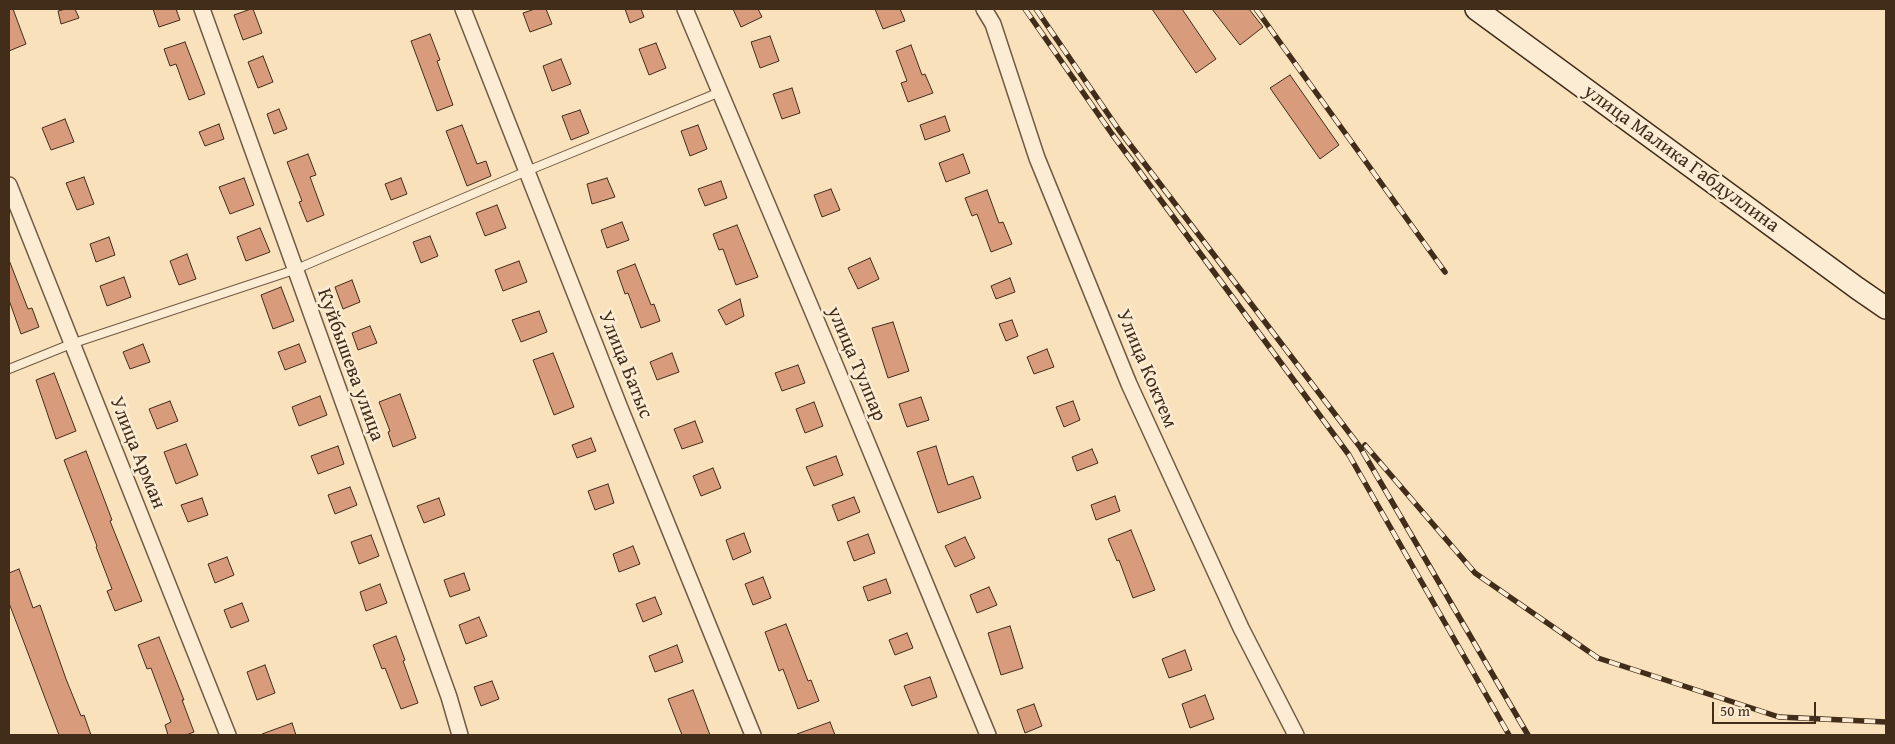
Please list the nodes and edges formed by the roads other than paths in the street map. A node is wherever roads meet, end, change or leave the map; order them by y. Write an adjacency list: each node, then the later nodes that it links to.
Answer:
1 (202, 9): 9 (street, Куйбышева улица)
2 (462, 9): 7 (street, Улица Батыс)
3 (684, 9): 6 (street, улица Тулпар)
4 (984, 9): 17 (street, Улица Коктем)
5 (1476, 9): 10 (main road, улица Малика Габдуллина)
6 (720, 92): 7 (lane); 16 (street, улица Тулпар)
7 (527, 171): 9 (lane); 15 (street, Улица Батыс)
8 (9, 185): 11 (street, Улица Арман)
9 (294, 270): 11 (lane); 14 (street, Куйбышева улица)
10 (1886, 308)
11 (71, 344): 12 (lane); 13 (street, Улица Арман)
12 (9, 369)
13 (228, 735)
14 (460, 735)
15 (753, 735)
16 (988, 735)
17 (1296, 735)

